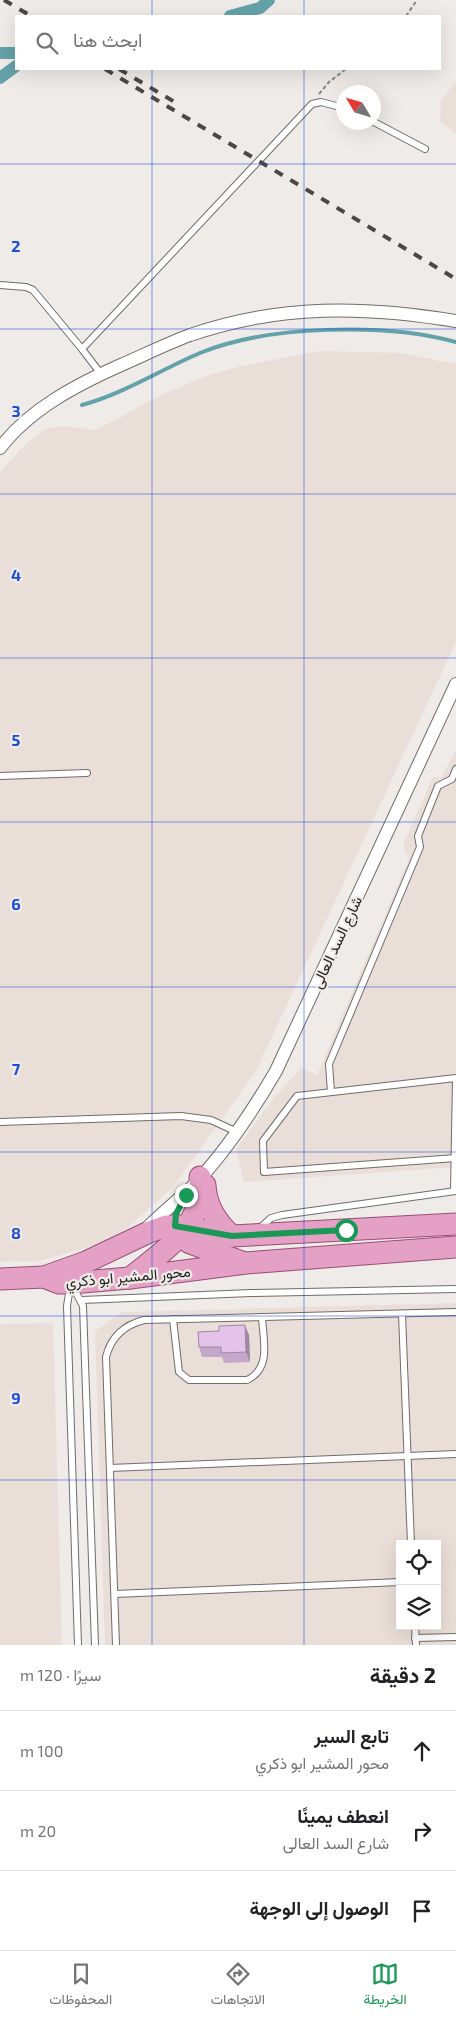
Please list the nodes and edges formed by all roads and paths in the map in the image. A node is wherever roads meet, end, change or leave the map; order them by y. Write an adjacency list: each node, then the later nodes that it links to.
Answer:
1 (418, 0): 2 (path)
2 (407, 15)
3 (345, 70): 4 (path)
4 (312, 104): 5 (lane); 10 (lane)
5 (336, 106)
6 (381, 126): 7 (lane)
7 (425, 149)
8 (0, 285): 10 (lane)
9 (456, 321): 11 (street)
10 (82, 349): 11 (lane)
11 (101, 374): 12 (street)
12 (0, 448)
13 (456, 684): 20 (street, شارع السد العالى)
14 (456, 769): 18 (lane)
15 (87, 774): 16 (lane)
16 (0, 776)
17 (456, 1078): 18 (lane); 21 (lane)
18 (331, 1092): 21 (lane)
19 (0, 1122): 20 (lane)
20 (238, 1132): 22 (street, شارع السد العالى)
21 (455, 1158): 23 (lane)
22 (199, 1178): 25 (main road); 27 (main road); 28 (street, شارع السد العالى)
23 (455, 1191): 26 (lane)
24 (456, 1224): 26 (main road, محور المشير ابو ذكري)
25 (181, 1230): 27 (main road, محور المشير ابو ذكري); 28 (main road, محور المشير ابو ذكري); 30 (main road); 32 (main road)
26 (254, 1235): 27 (main road, محور المشير ابو ذكري)
27 (232, 1236)
28 (138, 1238): 31 (main road, محور المشير ابو ذكري)
29 (456, 1247): 30 (main road, محور المشير ابو ذكري)
30 (246, 1263): 32 (main road, محور المشير ابو ذكري)
31 (44, 1277): 33 (main road); 35 (main road, محور المشير ابو ذكري)
32 (130, 1278): 35 (main road, محور المشير ابو ذكري)
33 (0, 1279)
34 (456, 1288): 35 (lane)
35 (76, 1292): 48 (lane); 49 (lane)
36 (456, 1312): 37 (lane)
37 (402, 1314): 38 (lane); 41 (lane)
38 (262, 1317): 39 (lane); 39 (lane)
39 (173, 1319): 42 (lane)
40 (456, 1454): 41 (lane)
41 (407, 1456): 42 (lane); 43 (lane)
42 (110, 1468): 45 (lane)
43 (410, 1540)
44 (396, 1582): 45 (lane)
45 (114, 1594): 50 (lane)
46 (456, 1637): 47 (lane)
47 (415, 1641)
48 (78, 1645)
49 (95, 1645)
50 (116, 1645)

